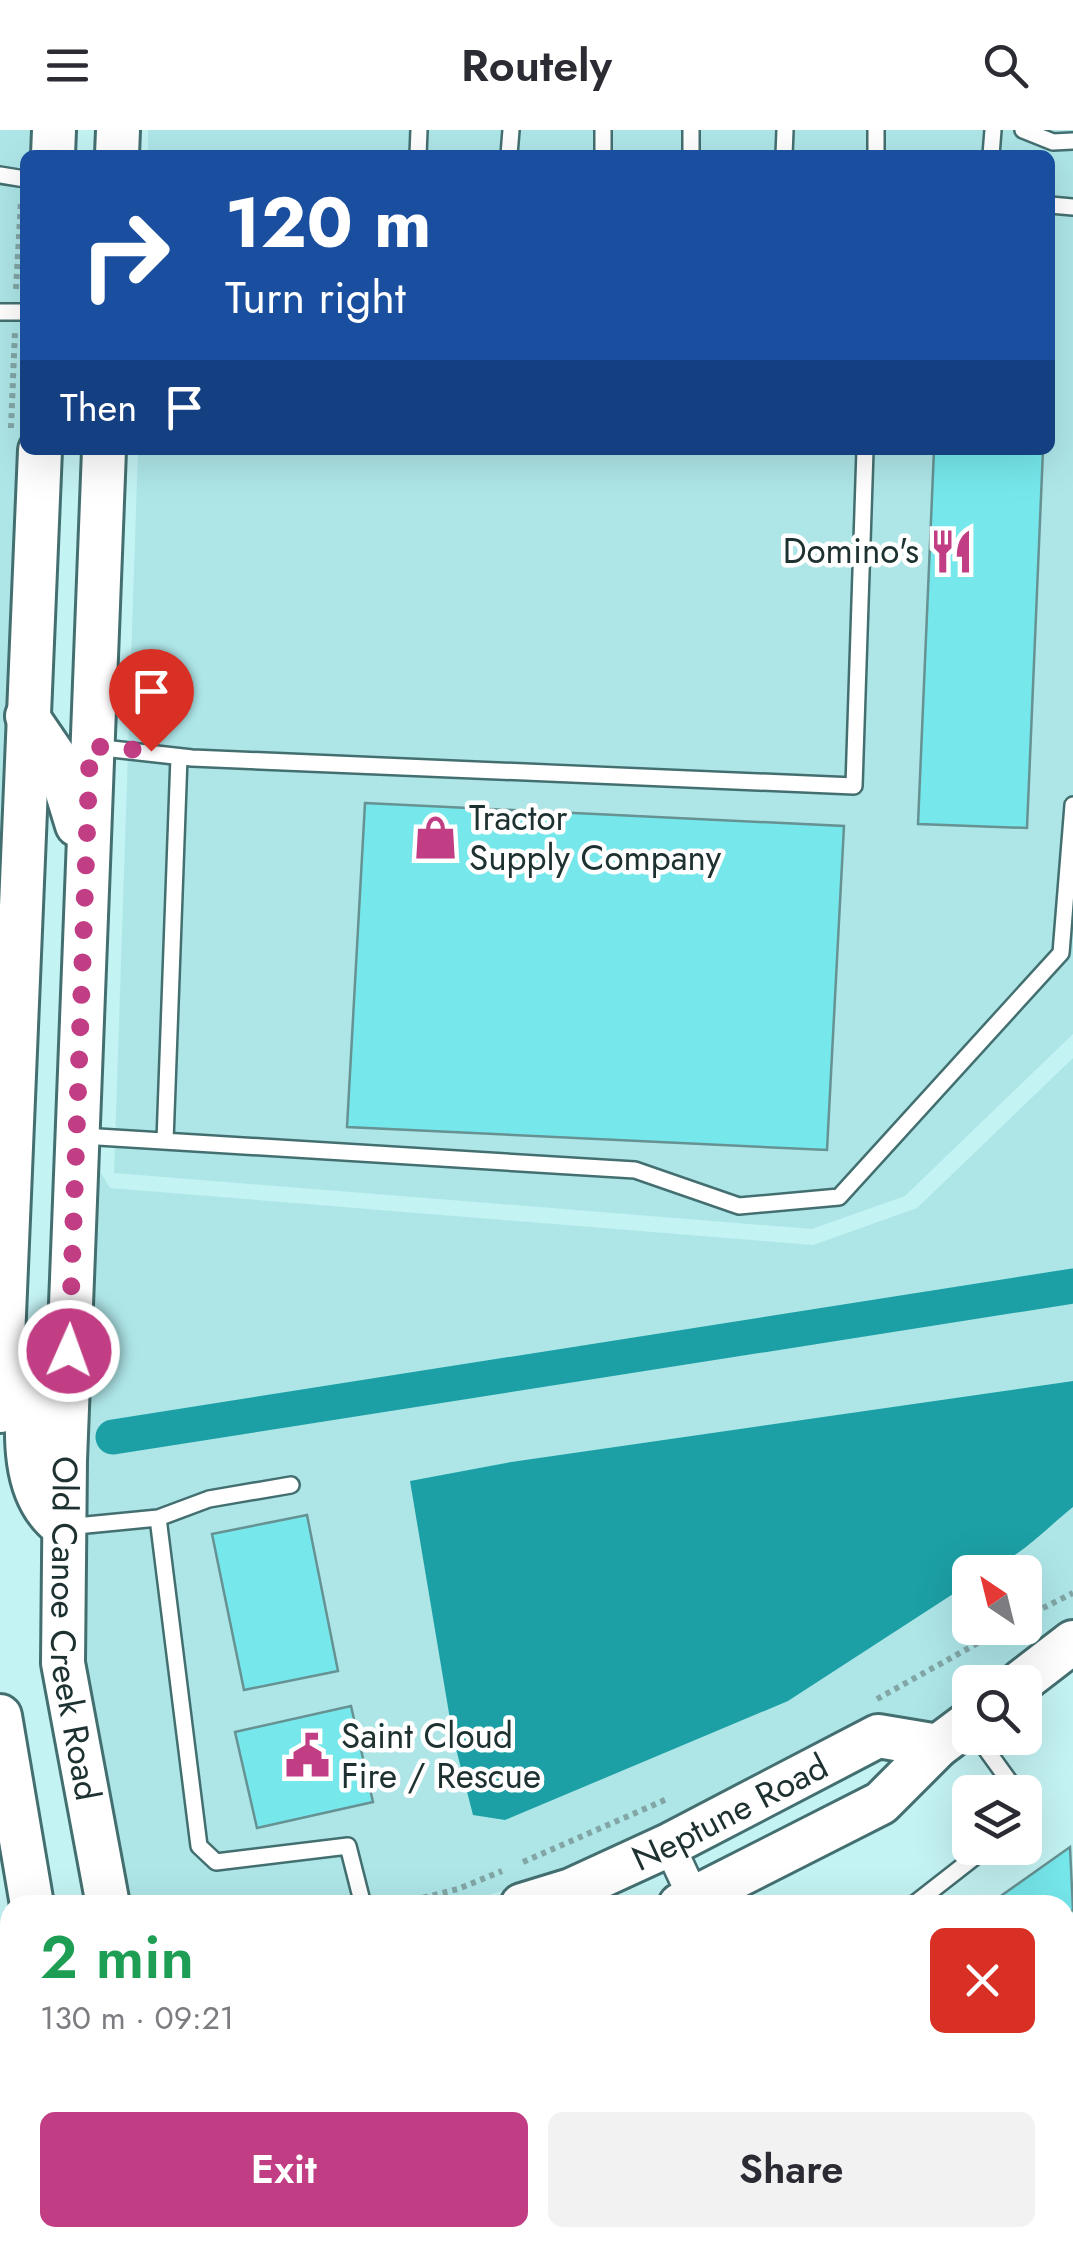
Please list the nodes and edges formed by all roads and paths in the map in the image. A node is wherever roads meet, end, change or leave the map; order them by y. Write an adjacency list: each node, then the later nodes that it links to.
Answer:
1 (1023, 130): 2 (lane)
2 (1073, 141)
3 (40, 455): 6 (main road)
4 (104, 455): 8 (main road, Old Canoe Creek Road)
5 (865, 455): 9 (lane)
6 (32, 642): 7 (main road); 8 (main road)
7 (20, 716): 11 (main road); 14 (main road)
8 (90, 746): 9 (lane); 11 (main road, Old Canoe Creek Road)
9 (179, 757): 13 (lane)
10 (1073, 805): 13 (lane)
11 (86, 854): 12 (main road, Old Canoe Creek Road)
12 (78, 1136): 13 (lane); 18 (main road, Old Canoe Creek Road)
13 (165, 1141)
14 (4, 1196): 15 (main road)
15 (5, 1276): 16 (main road); 18 (main road)
16 (0, 1411)
17 (292, 1485): 19 (lane)
18 (64, 1514): 19 (lane); 35 (main road, Old Canoe Creek Road)
19 (158, 1518): 36 (lane)
20 (1073, 1593): 21 (path)
21 (1042, 1609)
22 (1073, 1642): 24 (main road)
23 (975, 1645): 25 (path)
24 (1042, 1666)
25 (871, 1702)
26 (0, 1716): 34 (main road)
27 (952, 1732): 32 (main road, Neptune Road)
28 (952, 1742): 40 (main road, Neptune Road)
29 (985, 1755): 30 (lane)
30 (1003, 1775)
31 (685, 1791): 37 (path)
32 (668, 1844): 38 (main road, Neptune Road); 39 (street)
33 (964, 1865): 41 (lane)
34 (30, 1895)
35 (106, 1895)
36 (360, 1895)
37 (434, 1895)
38 (555, 1895)
39 (691, 1895)
40 (710, 1895)
41 (925, 1895)

